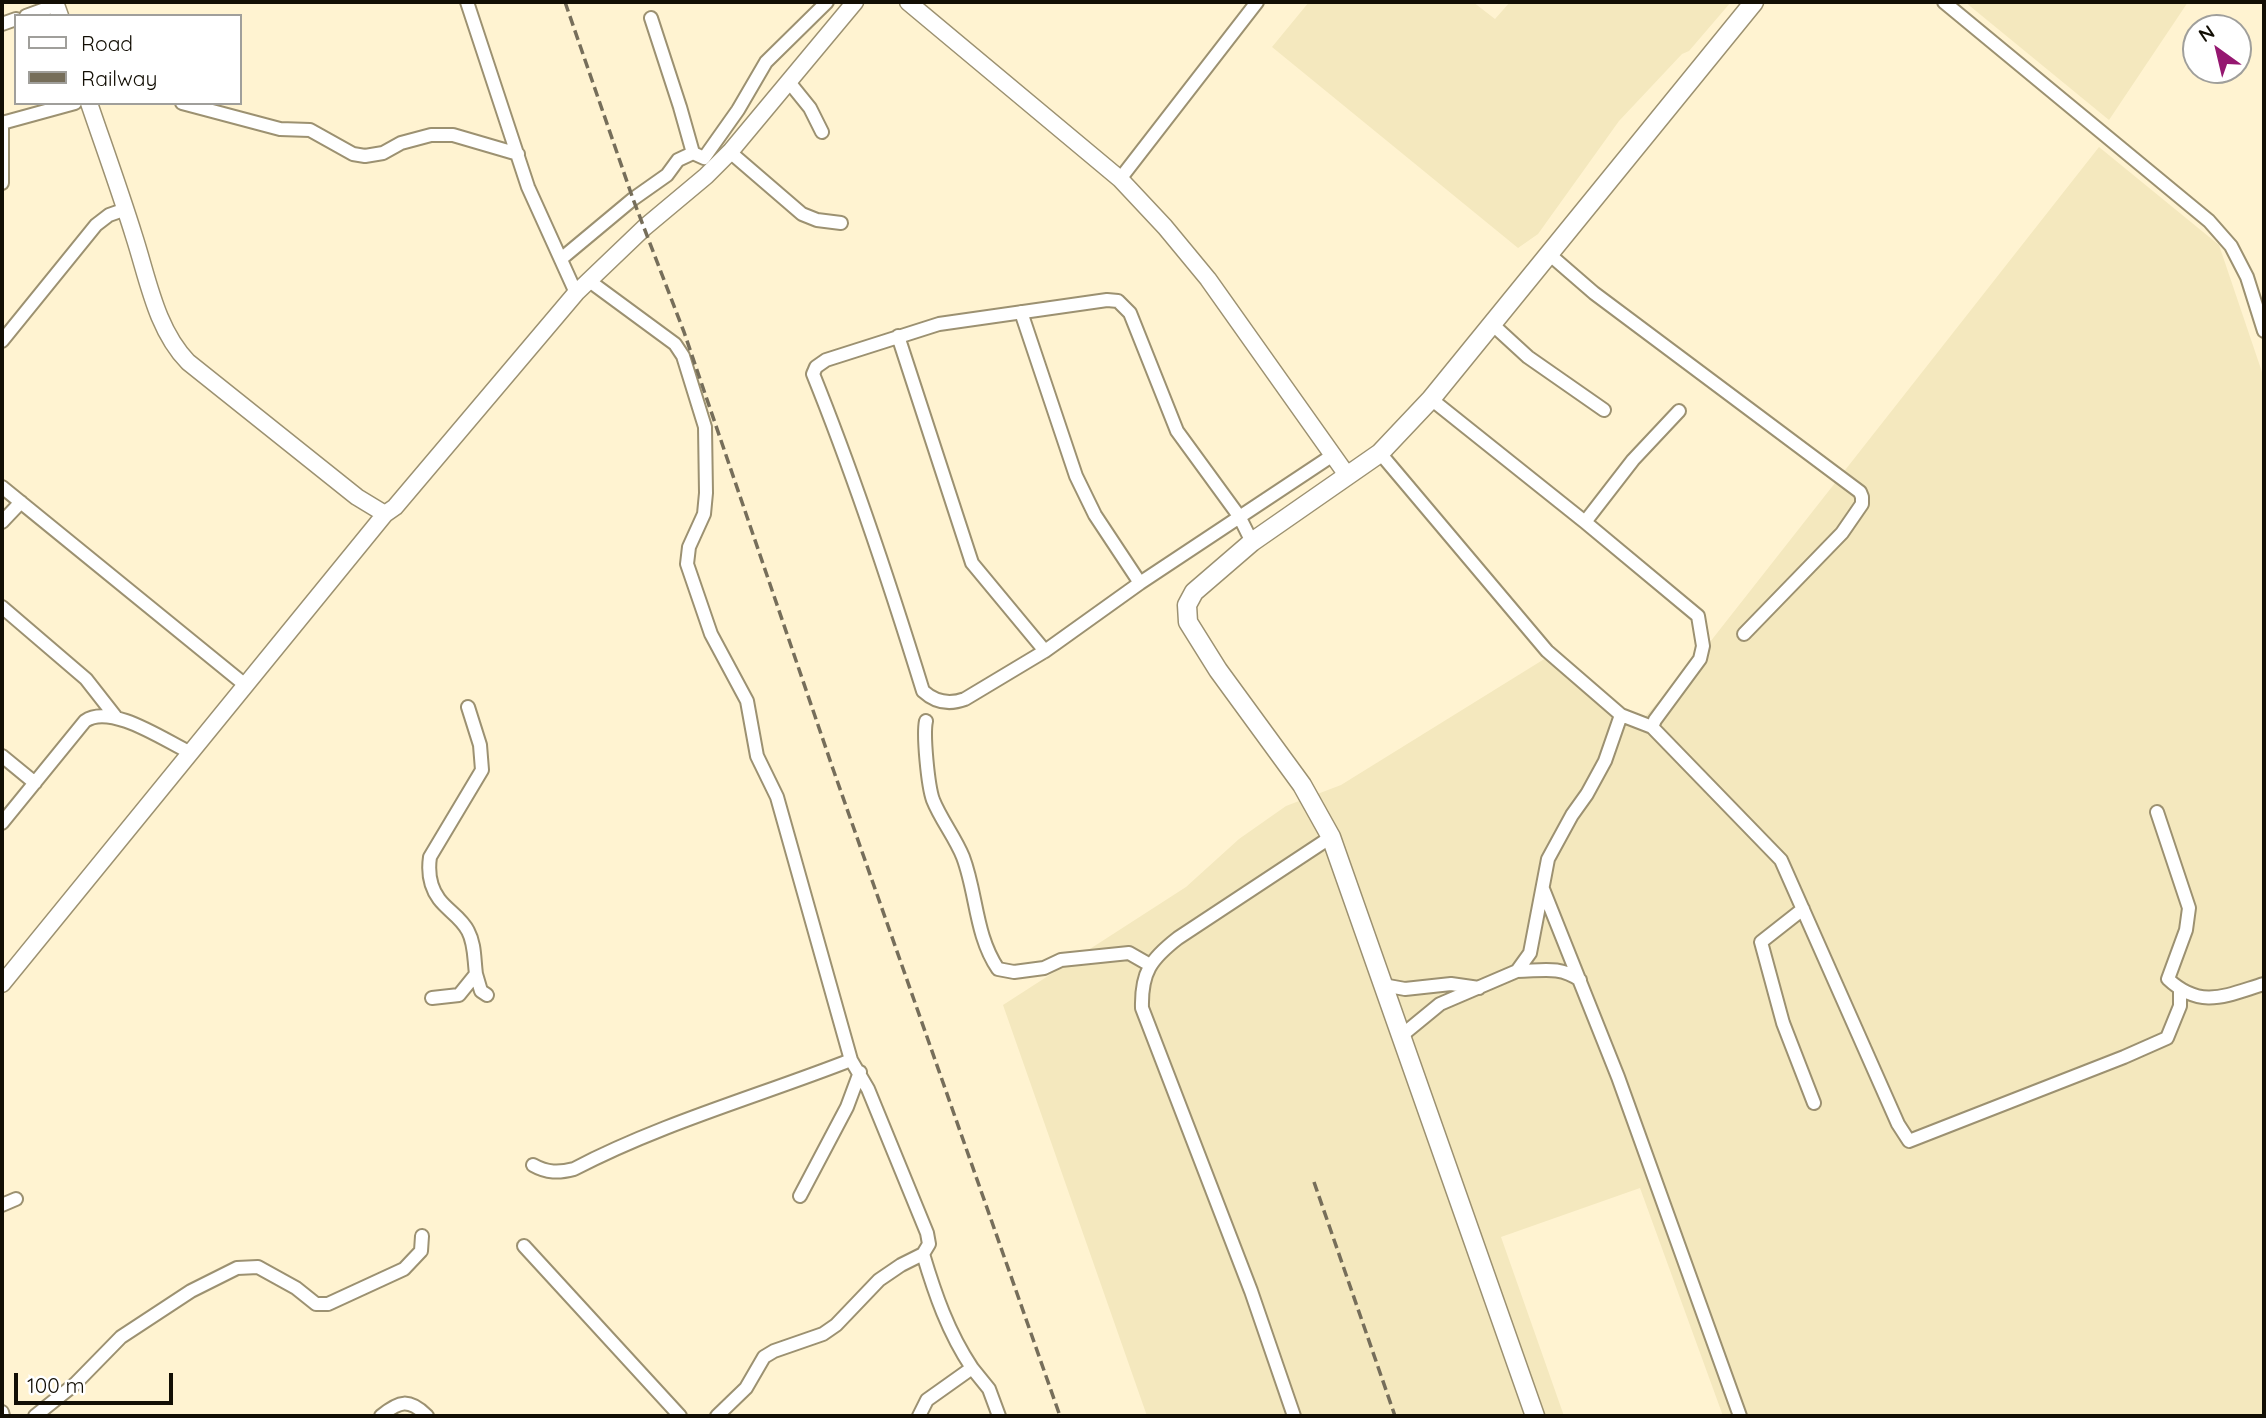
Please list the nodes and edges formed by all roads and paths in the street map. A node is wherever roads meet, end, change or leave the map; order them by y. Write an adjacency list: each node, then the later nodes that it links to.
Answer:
1 (467, 2): 19 (street)
2 (827, 2): 18 (street)
3 (855, 2): 11 (street)
4 (908, 2): 20 (street)
5 (1257, 2): 20 (street)
6 (1754, 2): 24 (main road)
7 (1944, 2): 30 (street)
8 (57, 8): 9 (street)
9 (34, 14)
10 (651, 18): 18 (street)
11 (789, 82): 16 (street); 17 (street)
12 (68, 105): 15 (street)
13 (90, 105): 22 (street)
14 (190, 105): 19 (street)
15 (2, 123): 21 (street)
16 (822, 132)
17 (730, 152): 23 (street); 26 (street)
18 (693, 153): 25 (street)
19 (518, 154): 25 (street)
20 (1120, 179): 37 (street)
21 (2, 183)
22 (126, 209): 32 (street); 41 (street)
23 (841, 223)
24 (1549, 254): 29 (main road); 48 (street)
25 (561, 259): 27 (street)
26 (588, 280): 27 (street); 76 (street)
27 (576, 293): 41 (street)
28 (1021, 312): 31 (street); 42 (street); 46 (street)
29 (1492, 324): 33 (main road); 34 (street)
30 (2264, 331)
31 (898, 336): 49 (street); 49 (street)
32 (2, 341)
33 (1431, 399): 36 (main road); 44 (street)
34 (1604, 410)
35 (1679, 411): 44 (street)
36 (1380, 453): 38 (main road); 52 (street)
37 (1333, 456): 38 (street); 42 (street)
38 (1348, 475): 45 (main road)
39 (2, 487): 40 (street)
40 (21, 502): 43 (street); 50 (street)
41 (384, 514): 50 (street)
42 (1239, 516): 45 (street); 46 (street)
43 (2, 522)
44 (1585, 522): 55 (street)
45 (1252, 542): 61 (main road)
46 (1140, 583): 49 (street)
47 (2, 607): 53 (street)
48 (1744, 634)
49 (1045, 650)
50 (244, 684): 56 (street)
51 (468, 707): 66 (street)
52 (1620, 715): 55 (street); 62 (street)
53 (115, 716): 56 (street); 58 (street)
54 (926, 721): 64 (street)
55 (1652, 727): 63 (street)
56 (189, 752): 68 (street)
57 (2, 756): 58 (street)
58 (35, 783): 60 (street)
59 (2157, 812): 72 (street)
60 (2, 823)
61 (1331, 837): 64 (street); 70 (main road)
62 (1543, 889): 65 (street); 67 (street)
63 (1803, 909): 72 (street); 78 (street)
64 (1150, 965): 94 (street)
65 (1517, 971): 67 (street); 71 (street)
66 (476, 974): 73 (street); 74 (street)
67 (1581, 981): 96 (street)
68 (2, 984)
69 (2264, 984): 72 (street)
70 (1382, 985): 71 (street); 75 (main road)
71 (1481, 988): 75 (street)
72 (2180, 990)
73 (487, 995)
74 (432, 998)
75 (1401, 1036): 95 (main road)
76 (851, 1060): 77 (street); 79 (street)
77 (860, 1072): 80 (street); 85 (street)
78 (1814, 1103)
79 (533, 1165)
80 (800, 1196)
81 (16, 1199): 82 (street)
82 (2, 1205)
83 (422, 1236): 87 (street)
84 (524, 1246): 90 (street)
85 (923, 1254): 86 (street); 91 (street)
86 (972, 1367): 92 (street); 93 (street)
87 (35, 1416)
88 (381, 1416): 89 (street)
89 (427, 1416)
90 (680, 1416)
91 (717, 1416)
92 (919, 1416)
93 (999, 1416)
94 (1294, 1416)
95 (1535, 1416)
96 (1740, 1416)

